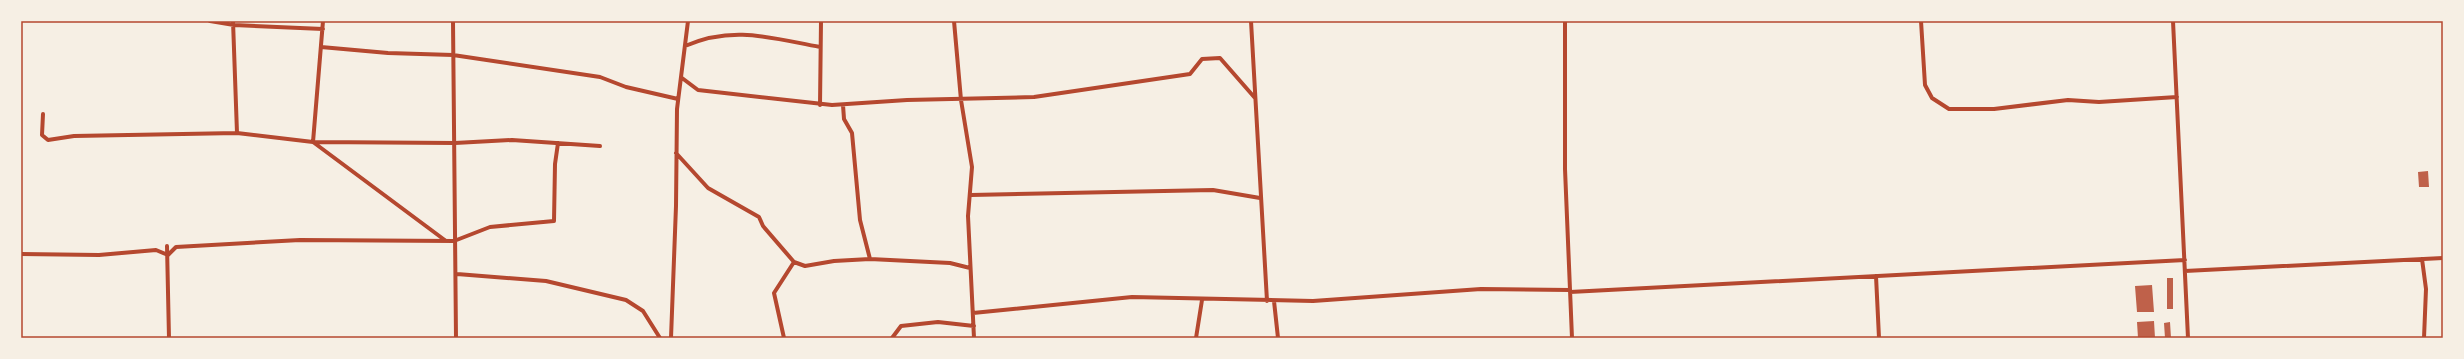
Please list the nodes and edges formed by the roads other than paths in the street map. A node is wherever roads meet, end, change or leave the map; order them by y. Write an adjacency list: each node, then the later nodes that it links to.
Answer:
1 (210, 21): 11 (street)
2 (323, 21): 12 (street)
3 (453, 21): 16 (street)
4 (688, 21): 13 (street)
5 (821, 21): 15 (street)
6 (954, 21): 21 (street)
7 (1251, 21): 19 (street)
8 (1565, 21): 47 (street)
9 (1921, 21): 18 (street)
10 (2173, 21): 18 (street)
11 (234, 23): 12 (street); 25 (street)
12 (323, 29): 14 (street)
13 (685, 46): 15 (street); 17 (street)
14 (321, 47): 16 (street); 26 (street)
15 (820, 47): 22 (street)
16 (453, 55): 20 (street); 27 (street)
17 (682, 78): 20 (street); 22 (street)
18 (2178, 97): 41 (street)
19 (1255, 98): 21 (street); 32 (street)
20 (678, 99): 30 (street)
21 (961, 100): 23 (street); 31 (street)
22 (820, 105): 23 (street)
23 (843, 105): 40 (street)
24 (43, 114): 25 (street)
25 (237, 133): 26 (street)
26 (313, 142): 27 (street); 33 (street)
27 (455, 143): 28 (street); 34 (street)
28 (558, 143): 29 (street); 34 (street)
29 (600, 146)
30 (676, 153): 42 (street); 56 (street)
31 (970, 195): 32 (street); 43 (street)
32 (1260, 198): 49 (street)
33 (446, 241): 34 (street); 37 (street)
34 (454, 241): 45 (street)
35 (167, 246): 37 (street)
36 (21, 254): 37 (street)
37 (168, 255): 53 (street)
38 (2443, 258): 39 (street)
39 (2422, 259): 44 (street); 65 (street)
40 (870, 260): 42 (street); 43 (street)
41 (2185, 260): 44 (street); 46 (street)
42 (794, 262): 57 (street)
43 (970, 268): 51 (street)
44 (2185, 272): 64 (street)
45 (457, 274): 54 (street); 55 (street)
46 (1876, 276): 47 (street); 63 (street)
47 (1570, 291): 50 (street); 62 (street)
48 (1202, 300): 49 (street); 51 (street); 60 (street)
49 (1267, 301): 50 (street)
50 (1274, 301): 61 (street)
51 (973, 313): 52 (street)
52 (974, 326): 58 (street); 59 (street)
53 (169, 338)
54 (456, 338)
55 (660, 338)
56 (671, 338)
57 (784, 338)
58 (892, 338)
59 (974, 338)
60 (1196, 338)
61 (1278, 338)
62 (1572, 338)
63 (1879, 338)
64 (2188, 338)
65 (2424, 338)

